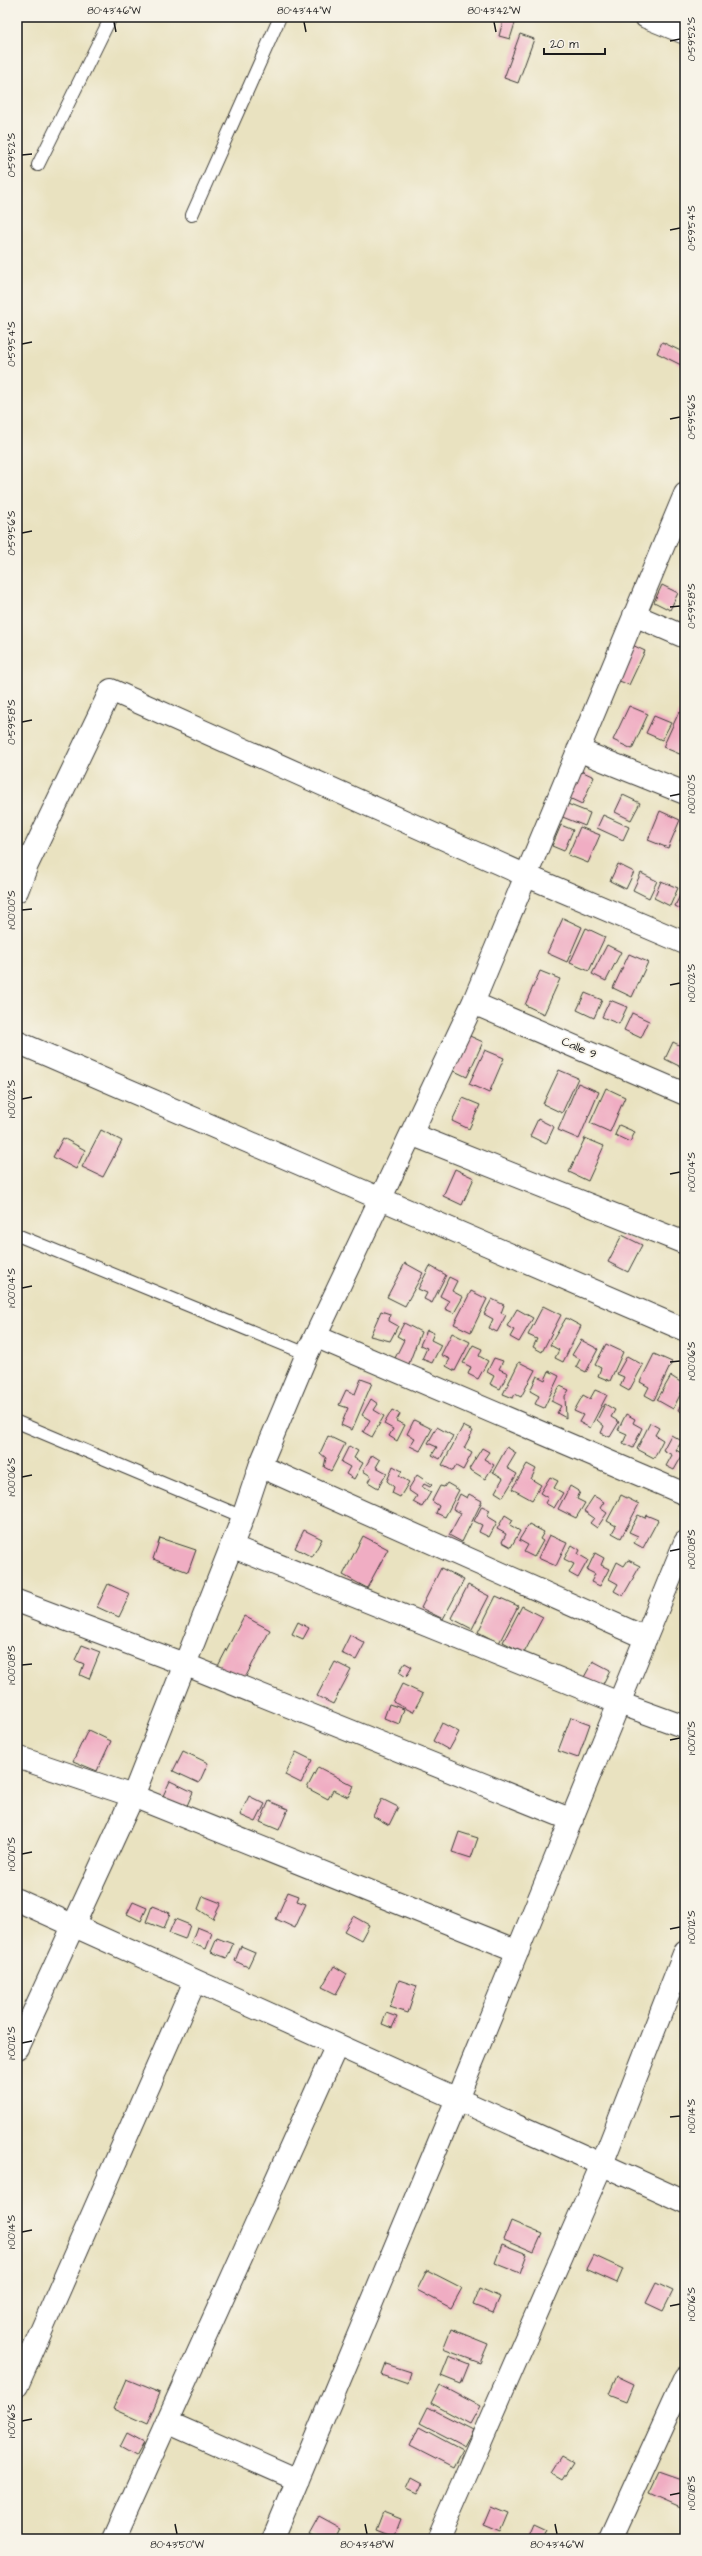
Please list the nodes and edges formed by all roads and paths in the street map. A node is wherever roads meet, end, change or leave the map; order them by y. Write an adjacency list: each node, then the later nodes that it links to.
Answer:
1 (111, 17): 5 (lane)
2 (280, 17): 6 (lane)
3 (646, 17): 4 (street)
4 (685, 33)
5 (38, 165)
6 (192, 215)
7 (685, 494): 8 (street)
8 (634, 615): 9 (street); 10 (street)
9 (685, 637)
10 (578, 750): 11 (street); 12 (street)
11 (685, 793)
12 (527, 876): 13 (street); 14 (street); 15 (street)
13 (17, 891)
14 (685, 943)
15 (473, 1003): 17 (street, Calle 9); 18 (street)
16 (17, 1042): 19 (street)
17 (685, 1094)
18 (411, 1134): 19 (street); 21 (street)
19 (381, 1199): 22 (street); 23 (street)
20 (17, 1235): 23 (lane)
21 (685, 1243)
22 (685, 1330)
23 (312, 1345): 25 (street); 26 (street)
24 (17, 1422): 27 (lane)
25 (260, 1466): 27 (street); 31 (street)
26 (685, 1494)
27 (242, 1517): 29 (street)
28 (685, 1542): 31 (street)
29 (232, 1546): 32 (street); 33 (street)
30 (17, 1601): 32 (street)
31 (646, 1638): 33 (street)
32 (184, 1664): 36 (street); 37 (street)
33 (619, 1704): 34 (street); 37 (street)
34 (685, 1727)
35 (17, 1757): 36 (street)
36 (133, 1796): 39 (street); 40 (street)
37 (572, 1820): 40 (street)
38 (17, 1900): 39 (street)
39 (74, 1927): 42 (street); 44 (street)
40 (518, 1951): 45 (street)
41 (685, 1951): 46 (street)
42 (195, 1981): 43 (street); 49 (street)
43 (337, 2045): 45 (street); 50 (street)
44 (17, 2048)
45 (457, 2099): 46 (street); 51 (street)
46 (602, 2164): 47 (street); 54 (street)
47 (685, 2202)
48 (685, 2377): 55 (street)
49 (17, 2386)
50 (167, 2422): 51 (street); 52 (street)
51 (298, 2480): 53 (street)
52 (114, 2539)
53 (273, 2539)
54 (438, 2539)
55 (611, 2539)

